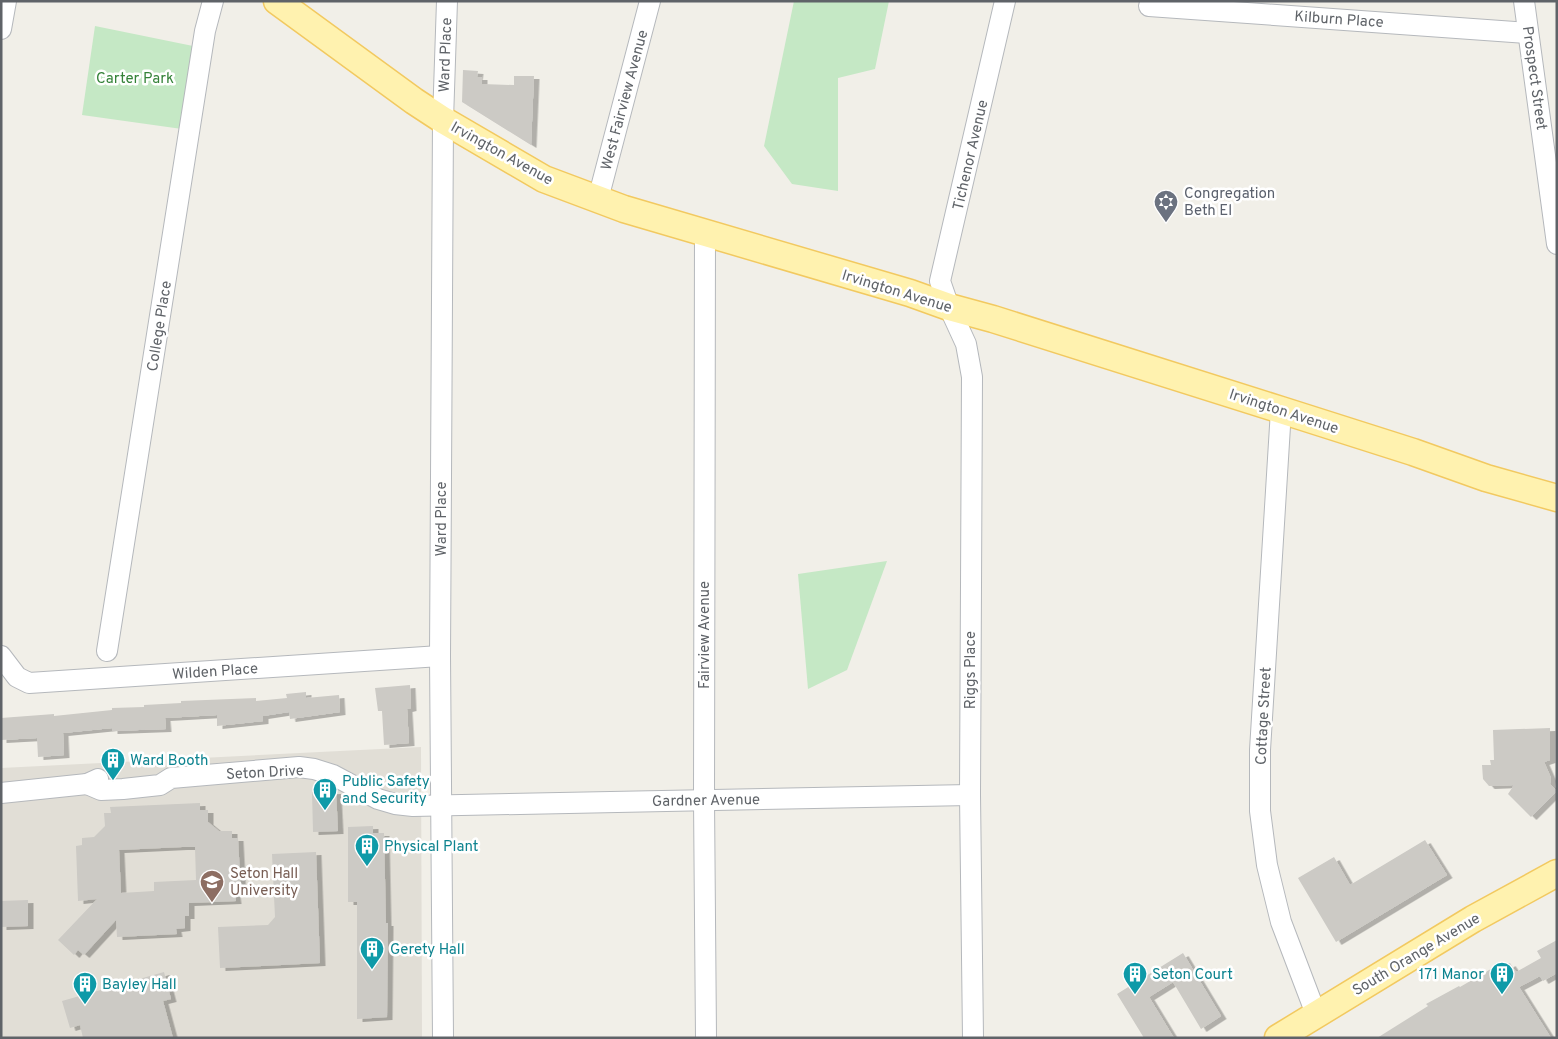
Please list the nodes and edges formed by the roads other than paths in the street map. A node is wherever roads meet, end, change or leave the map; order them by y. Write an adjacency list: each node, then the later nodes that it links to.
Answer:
1 (6, 1): 9 (street)
2 (213, 1): 19 (street, College Place)
3 (277, 1): 12 (main road, Irvington Avenue)
4 (447, 1): 12 (street, Ward Place)
5 (650, 1): 13 (street, West Fairview Avenue)
6 (1005, 1): 16 (street, Tichenor Avenue)
7 (1524, 1): 10 (street, Prospect Street)
8 (1149, 6): 10 (street, Kilburn Place)
9 (1, 29)
10 (1528, 33): 11 (street, Prospect Street)
11 (1548, 112): 15 (street, Prospect Street)
12 (443, 120): 13 (main road, Irvington Avenue); 21 (street, Ward Place)
13 (598, 199): 14 (main road, Irvington Avenue)
14 (705, 233): 16 (main road, Irvington Avenue); 24 (street, Fairview Avenue)
15 (1557, 244)
16 (949, 307): 17 (main road, Irvington Avenue); 23 (street, Riggs Place)
17 (1281, 410): 18 (main road, Irvington Avenue); 27 (street, Cottage Street)
18 (1557, 498)
19 (108, 651)
20 (1, 656): 21 (street, Wilden Place)
21 (440, 656): 25 (street, Ward Place)
22 (1, 793): 25 (street, Seton Drive)
23 (970, 795): 24 (street, Gardner Avenue); 30 (street, Riggs Place)
24 (704, 800): 25 (street, Gardner Avenue); 29 (street, Fairview Avenue)
25 (442, 805): 28 (street, Ward Place)
26 (1557, 873): 27 (main road, South Orange Avenue)
27 (1316, 1014): 31 (main road, South Orange Avenue)
28 (443, 1038)
29 (706, 1038)
30 (973, 1038)
31 (1278, 1038)

